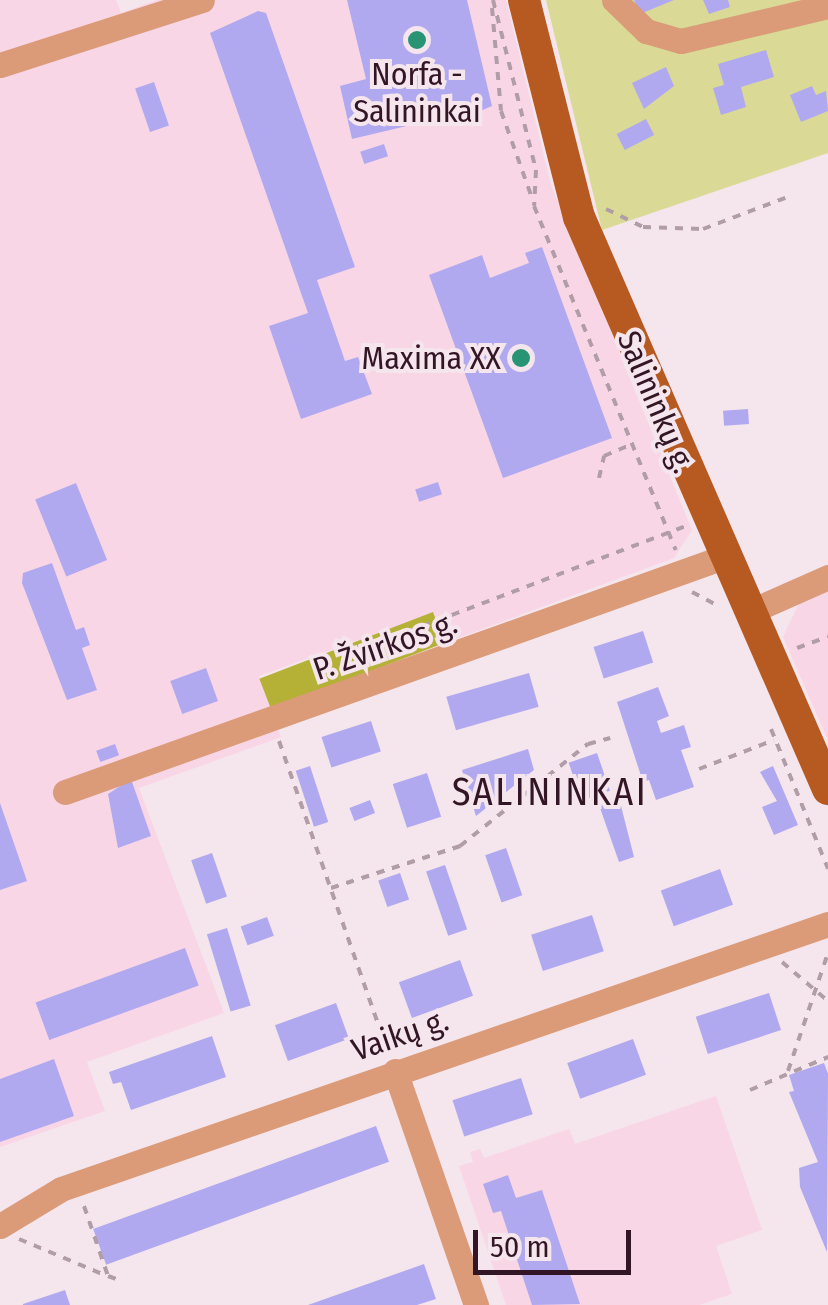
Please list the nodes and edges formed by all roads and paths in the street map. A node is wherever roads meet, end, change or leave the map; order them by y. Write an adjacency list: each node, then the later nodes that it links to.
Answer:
1 (202, 0): 6 (street)
2 (492, 0): 8 (path); 8 (path)
3 (524, 0): 9 (main road, Salininkų g.)
4 (614, 0): 5 (street)
5 (828, 6)
6 (0, 64)
7 (785, 198): 9 (path)
8 (534, 202): 10 (path)
9 (579, 217): 12 (main road, Salininkų g.)
10 (632, 444): 11 (path); 13 (path)
11 (598, 478)
12 (706, 517): 13 (path); 14 (main road, Salininkų g.)
13 (672, 532): 15 (path); 18 (path)
14 (724, 557): 15 (street, P. Žvirkos g.); 17 (main road, Salininkų g.)
15 (685, 572): 17 (path); 19 (street, P. Žvirkos g.)
16 (828, 578): 17 (street)
17 (736, 611): 24 (main road, Salininkų g.)
18 (416, 629)
19 (272, 720): 25 (street, P. Žvirkos g.); 27 (path)
20 (769, 722): 22 (path)
21 (610, 738): 27 (path)
22 (774, 740): 23 (path); 26 (path)
23 (698, 769)
24 (828, 789)
25 (66, 792)
26 (828, 869)
27 (331, 888): 34 (path)
28 (828, 924): 29 (street, Vaikų g.)
29 (763, 946): 31 (path); 34 (street, Vaikų g.)
30 (828, 953): 31 (path)
31 (815, 990): 32 (path); 35 (path)
32 (828, 1001)
33 (828, 1056): 35 (path)
34 (395, 1071): 37 (street, Vaikų g.); 41 (street)
35 (788, 1071): 36 (path)
36 (750, 1090)
37 (76, 1183): 38 (street, Vaikų g.); 39 (path)
38 (8, 1232): 39 (path)
39 (108, 1276): 40 (path)
40 (122, 1281)
41 (476, 1305)

